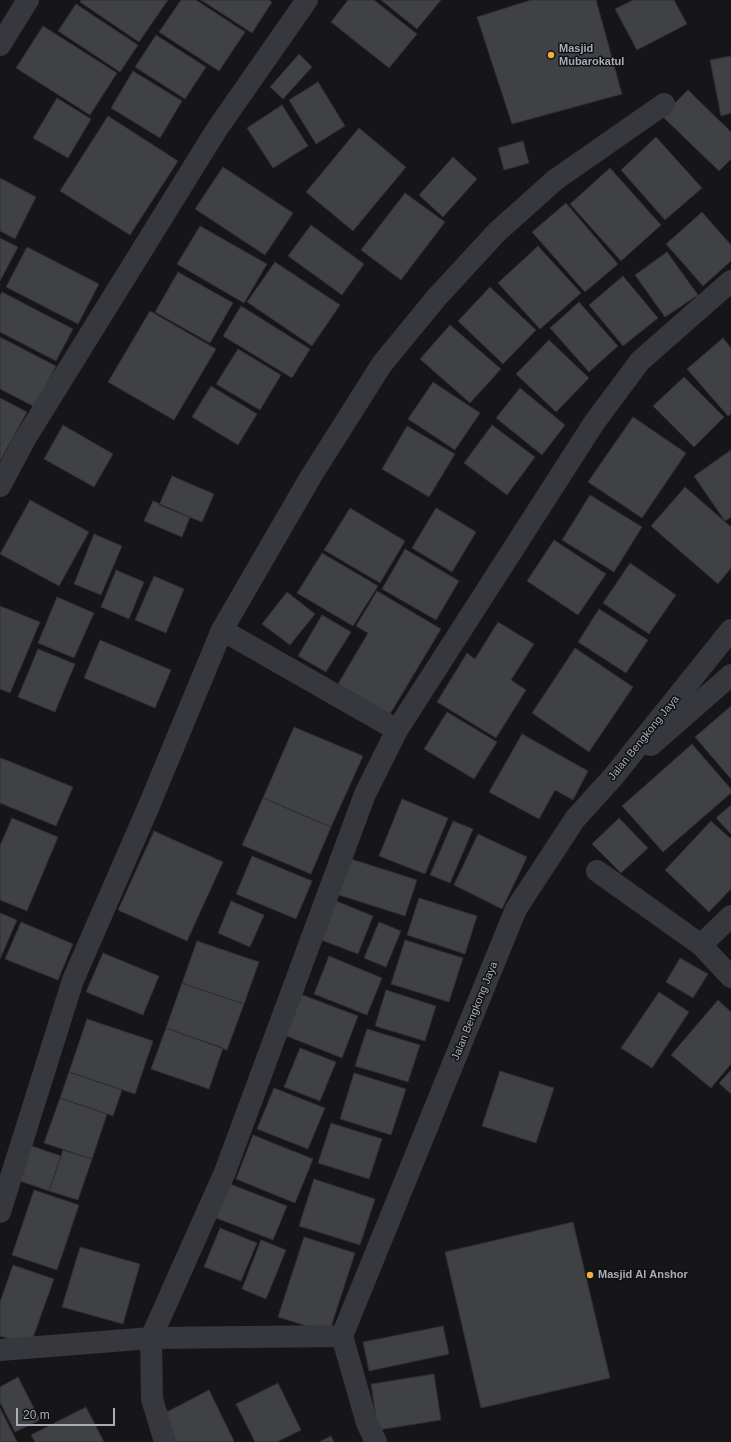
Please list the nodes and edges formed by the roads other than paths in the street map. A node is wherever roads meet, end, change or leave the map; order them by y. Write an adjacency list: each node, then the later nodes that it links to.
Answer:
1 (28, 0): 3 (street)
2 (307, 0): 6 (street)
3 (0, 45)
4 (664, 104): 7 (street)
5 (731, 281): 10 (street)
6 (0, 486)
7 (222, 630): 10 (street); 16 (street)
8 (731, 630): 11 (street, Jalan Bengkong Jaya)
9 (731, 675): 11 (street)
10 (397, 730): 18 (street)
11 (613, 777): 17 (street, Jalan Bengkong Jaya)
12 (597, 871): 14 (street)
13 (731, 916): 14 (street)
14 (701, 945): 15 (street)
15 (731, 977)
16 (0, 1212)
17 (342, 1336): 18 (street); 21 (street)
18 (151, 1338): 19 (street); 20 (street)
19 (0, 1350)
20 (165, 1442)
21 (376, 1442)

